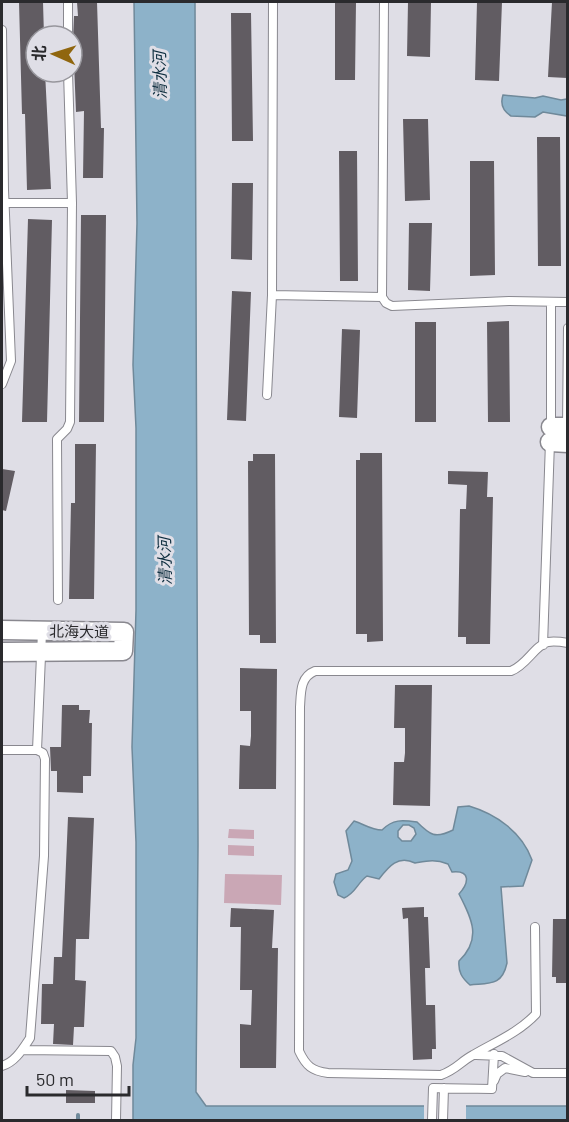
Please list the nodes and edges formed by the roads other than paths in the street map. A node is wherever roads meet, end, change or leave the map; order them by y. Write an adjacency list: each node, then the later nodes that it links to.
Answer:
1 (68, 2): 4 (lane)
2 (273, 2): 9 (lane)
3 (384, 2): 10 (lane)
4 (68, 24)
5 (2, 30): 7 (lane)
6 (68, 84): 8 (lane)
7 (4, 203): 8 (lane); 16 (lane)
8 (72, 203): 19 (lane)
9 (272, 295): 10 (lane); 17 (lane)
10 (382, 297): 11 (lane)
11 (551, 302): 12 (lane); 14 (lane)
12 (567, 302)
13 (567, 328): 15 (lane)
14 (551, 348): 15 (lane); 18 (lane)
15 (567, 348): 18 (lane)
16 (2, 384)
17 (267, 395)
18 (559, 435): 23 (lane)
19 (58, 600)
20 (2, 630): 21 (street, 北海大道)
21 (43, 630): 25 (lane); 25 (street, 北海大道)
22 (567, 643): 23 (lane)
23 (543, 645): 31 (lane)
24 (2, 652): 25 (street, 北海大道)
25 (41, 652): 27 (lane)
26 (2, 750): 27 (lane)
27 (37, 750): 29 (lane)
28 (535, 927): 31 (lane)
29 (22, 1050): 32 (lane); 37 (lane)
30 (494, 1054): 31 (lane); 33 (lane); 36 (lane)
31 (471, 1056)
32 (2, 1066)
33 (533, 1073): 34 (lane); 36 (lane)
34 (567, 1073)
35 (444, 1089): 36 (lane); 38 (lane); 39 (lane)
36 (492, 1089)
37 (116, 1120)
38 (432, 1120)
39 (443, 1120)

